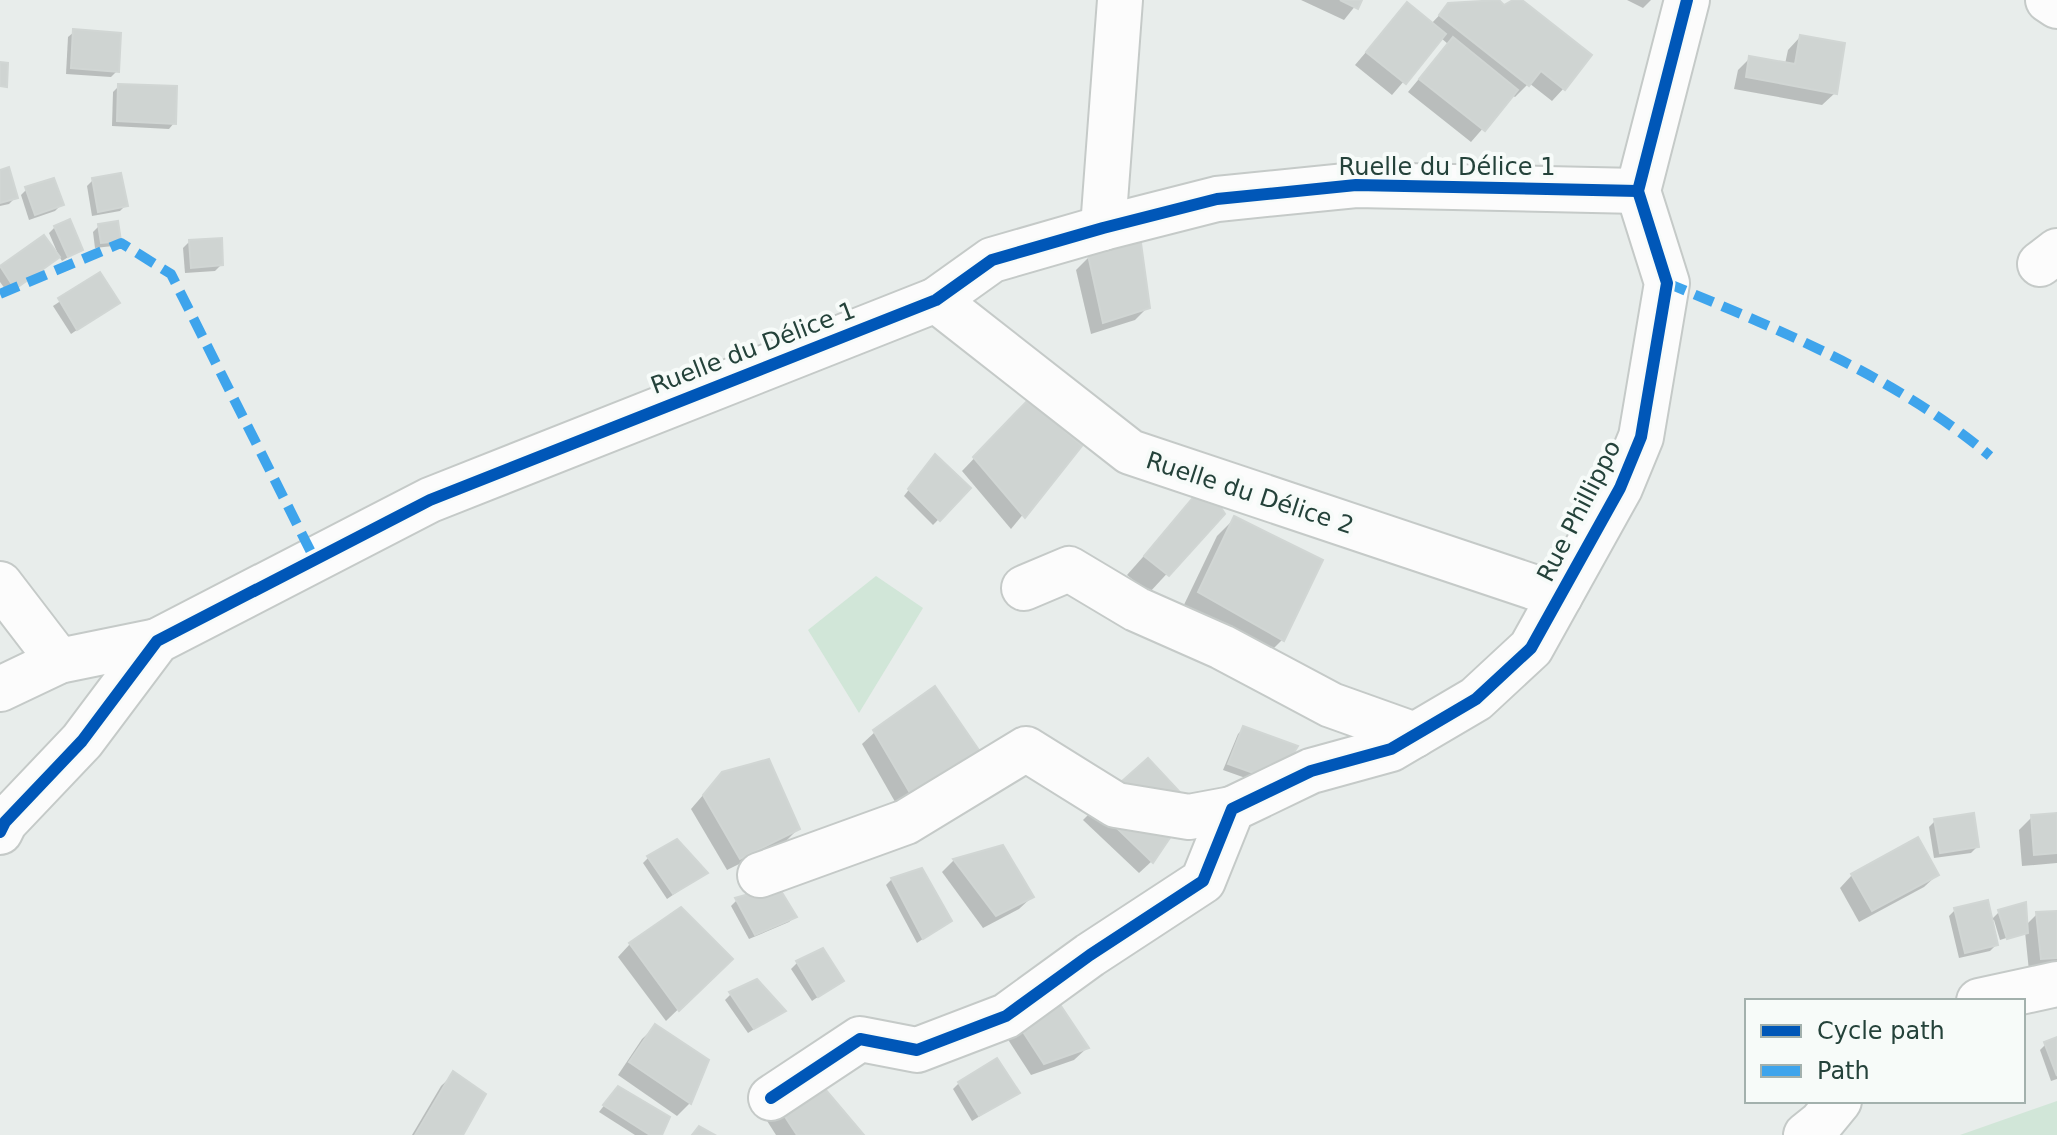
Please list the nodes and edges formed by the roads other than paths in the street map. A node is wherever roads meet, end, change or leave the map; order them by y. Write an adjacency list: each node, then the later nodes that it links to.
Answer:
1 (1120, 0): 6 (street)
2 (1687, 0): 5 (street)
3 (2048, 0): 4 (street)
4 (2057, 6)
5 (1638, 191): 6 (street, Ruelle du Délice 1); 10 (street, Rue Phillippo)
6 (1103, 228): 7 (street, Ruelle du Délice 1)
7 (936, 300): 10 (street, Ruelle du Délice 2); 11 (street, Ruelle du Délice 1)
8 (0, 584): 12 (street)
9 (1024, 588): 14 (street)
10 (1560, 596): 14 (street, Rue Phillippo)
11 (157, 641): 12 (street); 16 (street, Ruelle du Délice 1)
12 (59, 661): 13 (street)
13 (0, 689)
14 (1415, 735): 15 (street, Rue Phillippo)
15 (1232, 809): 17 (street, Rue Phillippo); 20 (street)
16 (0, 832)
17 (760, 875)
18 (2057, 984): 19 (street)
19 (1988, 999)
20 (771, 1098)
21 (1837, 1103): 22 (street)
22 (1806, 1135)

